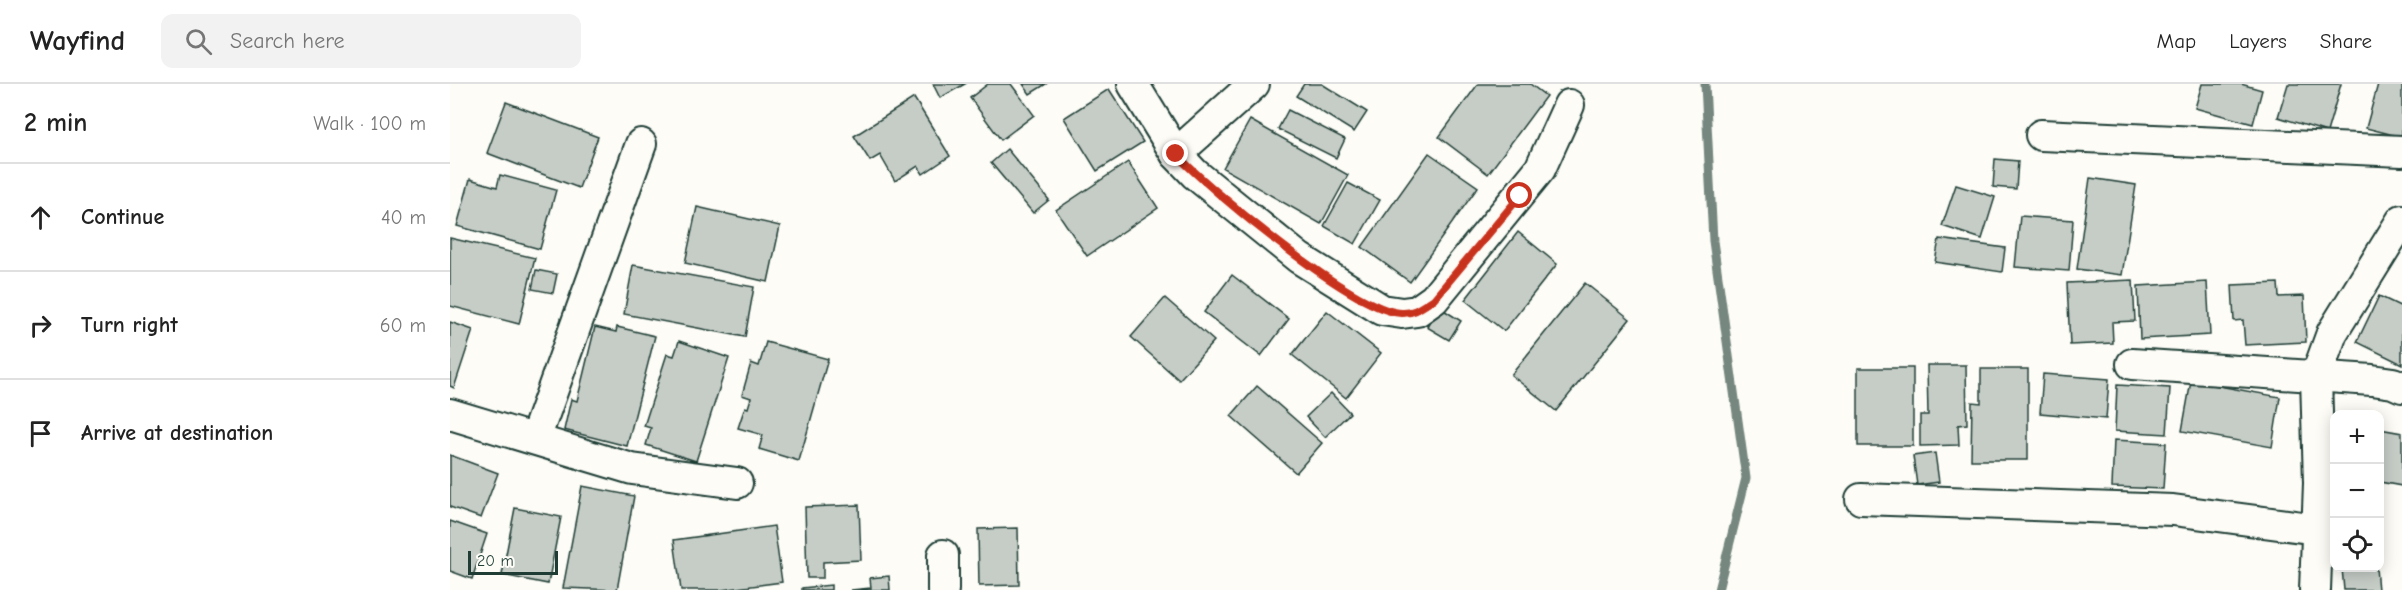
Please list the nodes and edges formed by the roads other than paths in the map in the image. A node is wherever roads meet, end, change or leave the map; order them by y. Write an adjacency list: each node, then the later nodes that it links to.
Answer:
1 (1133, 84): 7 (street)
2 (1254, 84): 7 (street)
3 (1569, 105): 7 (street)
4 (2041, 135): 6 (street)
5 (641, 144): 13 (street)
6 (2402, 151)
7 (1176, 154)
8 (2402, 220): 10 (street)
9 (2132, 364): 10 (street)
10 (2316, 377): 11 (street); 16 (street)
11 (2402, 387)
12 (450, 414): 13 (street)
13 (535, 439): 14 (street)
14 (737, 483)
15 (1861, 499): 16 (street)
16 (2317, 529): 19 (street)
17 (943, 555): 18 (street)
18 (943, 590)
19 (2315, 590)

